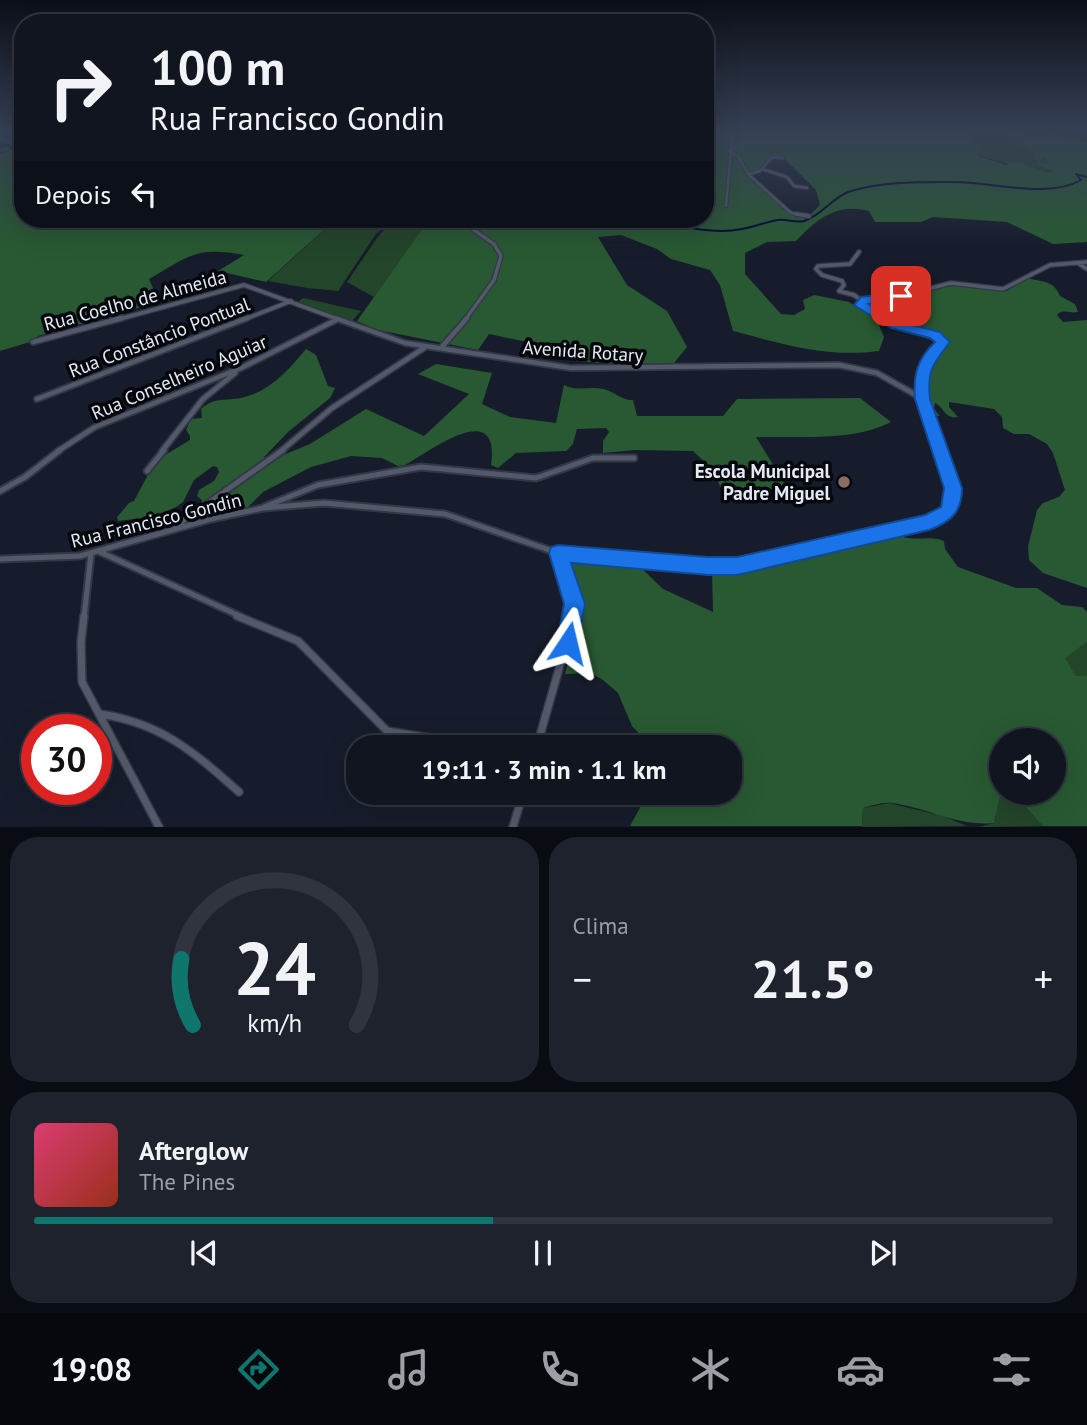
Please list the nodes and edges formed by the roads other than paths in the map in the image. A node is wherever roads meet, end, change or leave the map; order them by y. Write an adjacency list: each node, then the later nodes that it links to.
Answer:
1 (728, 171): 7 (street)
2 (746, 171): 5 (street)
3 (758, 171): 5 (street)
4 (767, 171): 6 (street)
5 (748, 174): 8 (street)
6 (807, 188)
7 (726, 206)
8 (809, 216)
9 (474, 228): 20 (street)
10 (859, 251): 16 (street, Rua Francisco Gondin)
11 (1078, 262): 12 (street); 13 (street); 16 (street)
12 (1087, 262)
13 (1087, 269)
14 (244, 285): 15 (street, Avenida Rotary); 18 (street, Rua Coelho de Almeida)
15 (292, 301): 17 (street, Avenida Rotary); 22 (street, Rua Constâncio Pontual)
16 (862, 301): 23 (street, Rua Francisco Gondin)
17 (339, 318): 19 (street, Avenida Rotary); 21 (street, Rua Conselheiro Aguiar)
18 (33, 342)
19 (425, 347): 20 (street, Avenida Rotary); 28 (street)
20 (441, 349): 23 (street, Avenida Rotary)
21 (241, 368): 25 (street); 26 (street, Rua Conselheiro Aguiar)
22 (37, 399)
23 (923, 399): 30 (street, Rua Francisco Gondin)
24 (635, 458): 27 (street)
25 (148, 471)
26 (0, 491)
27 (263, 508): 28 (street, Rua Francisco Gondin); 30 (street, Rua Francisco Gondin)
28 (173, 528): 29 (street, Rua Francisco Gondin)
29 (99, 552): 31 (street, Rua Francisco Gondin); 35 (street)
30 (558, 553): 36 (street)
31 (91, 554): 32 (street, Rua Francisco Gondin); 33 (street)
32 (0, 559)
33 (100, 714)
34 (112, 716): 38 (street)
35 (411, 735)
36 (541, 735)
37 (112, 737): 40 (street)
38 (239, 792)
39 (519, 805): 41 (street)
40 (159, 827)
41 (513, 827)

